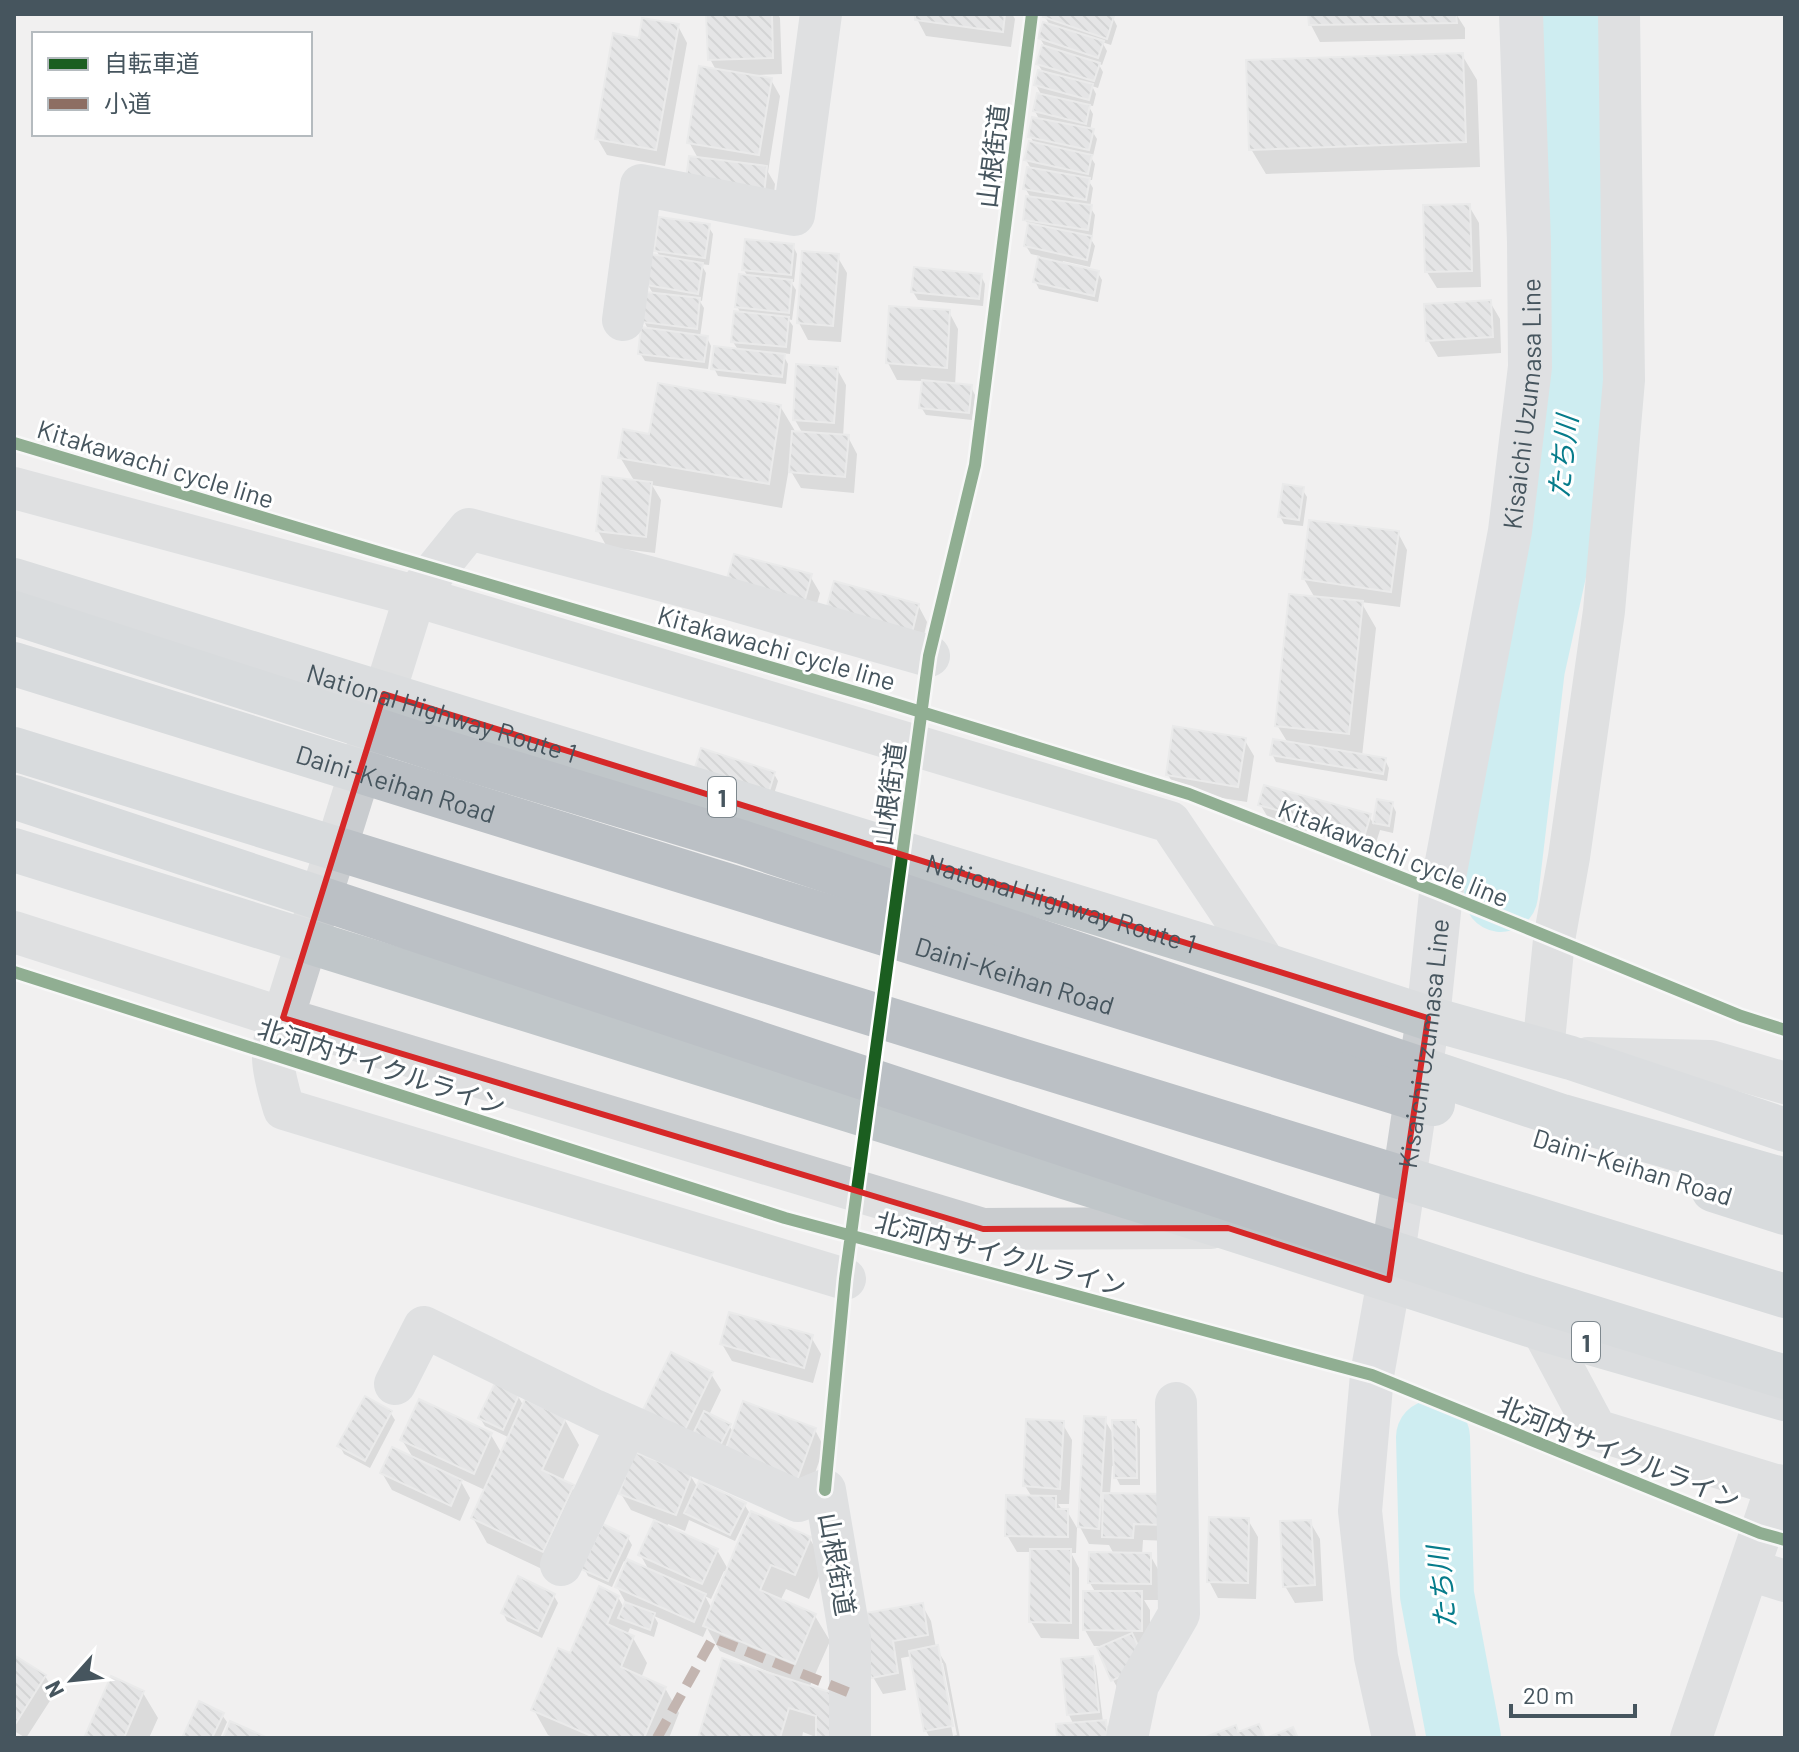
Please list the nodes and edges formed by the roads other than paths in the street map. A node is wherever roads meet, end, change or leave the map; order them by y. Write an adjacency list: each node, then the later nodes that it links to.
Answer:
1 (821, 14): 4 (street)
2 (1521, 14): 17 (main road, Kisaichi Uzumasa Line)
3 (1619, 14): 18 (street)
4 (623, 320)
5 (14, 488): 7 (street)
6 (14, 580): 15 (highway, National Highway Route 1 / 1)
7 (415, 596): 9 (street); 15 (street); 16 (street)
8 (14, 613): 21 (highway)
9 (929, 656)
10 (14, 664): 22 (highway, Daini-Keihan Road)
11 (14, 749): 26 (highway)
12 (14, 797): 28 (highway)
13 (14, 850): 23 (highway, 1)
14 (14, 932): 16 (street)
15 (1266, 965): 17 (highway, National Highway Route 1 / 1)
16 (283, 1018): 23 (street); 24 (street)
17 (1428, 1018): 18 (highway, National Highway Route 1 / 1); 25 (main road, Kisaichi Uzumasa Line)
18 (1557, 1054): 19 (street); 20 (highway, National Highway Route 1 / 1)
19 (1785, 1083)
20 (1785, 1130)
21 (1785, 1180)
22 (1785, 1213)
23 (1228, 1228): 25 (highway, 1)
24 (845, 1279)
25 (1389, 1280): 27 (highway, 1); 38 (main road, Kisaichi Uzumasa Line)
26 (1785, 1296)
27 (1542, 1329): 30 (highway, 1); 33 (street)
28 (1785, 1377)
29 (395, 1384): 32 (street)
30 (1785, 1399)
31 (1176, 1403): 37 (street)
32 (627, 1425): 34 (street); 36 (street, 山根街道)
33 (1781, 1486): 35 (street)
34 (561, 1565)
35 (1767, 1576): 39 (street)
36 (850, 1738)
37 (1127, 1738)
38 (1394, 1738)
39 (1691, 1738)

